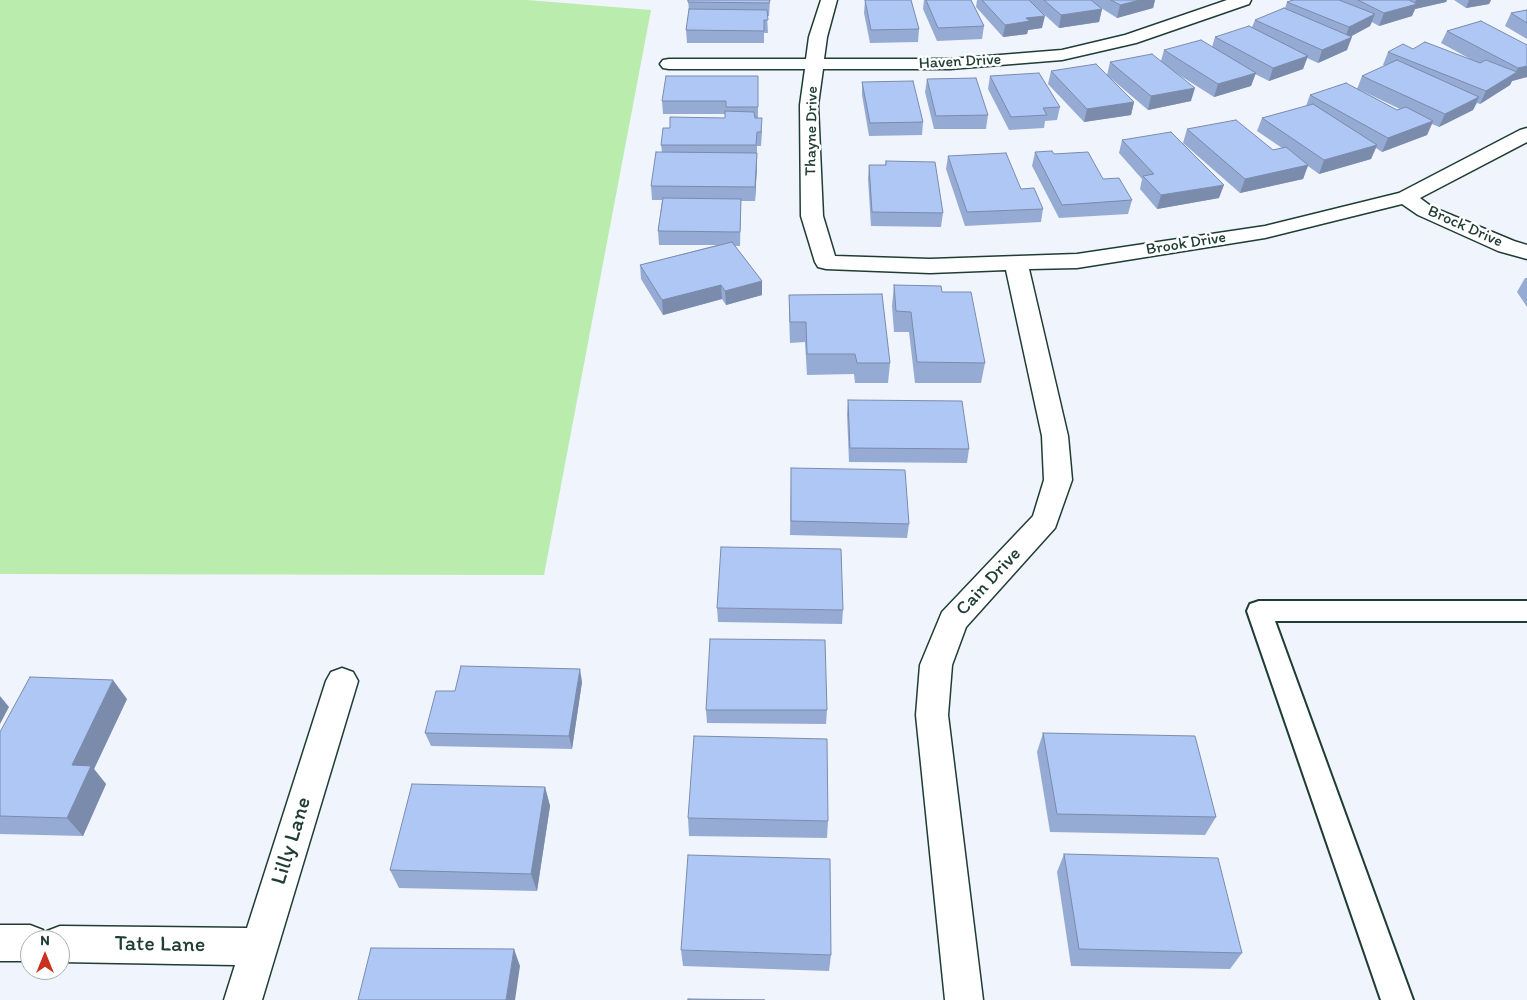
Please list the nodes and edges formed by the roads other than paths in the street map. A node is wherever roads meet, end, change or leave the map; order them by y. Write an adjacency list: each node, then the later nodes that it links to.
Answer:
1 (829, 0): 4 (street, Thayne Drive)
2 (1243, 0): 4 (street, Haven Drive)
3 (669, 64): 4 (street, Haven Drive)
4 (814, 65): 8 (street, Thayne Drive)
5 (1527, 134): 6 (street, Brook Drive)
6 (1406, 197): 7 (street, Brock Drive); 9 (street, Brook Drive)
7 (1527, 252)
8 (826, 262): 9 (street, Brook Drive)
9 (1016, 263): 17 (street, Cain Drive)
10 (1527, 611): 18 (lane)
11 (342, 681): 15 (street, Lilly Lane)
12 (0, 943): 13 (street)
13 (20, 943)
14 (70, 944): 15 (street, Tate Lane)
15 (260, 947): 16 (street, Lilly Lane)
16 (243, 1000)
17 (964, 1000)
18 (1397, 1000)

